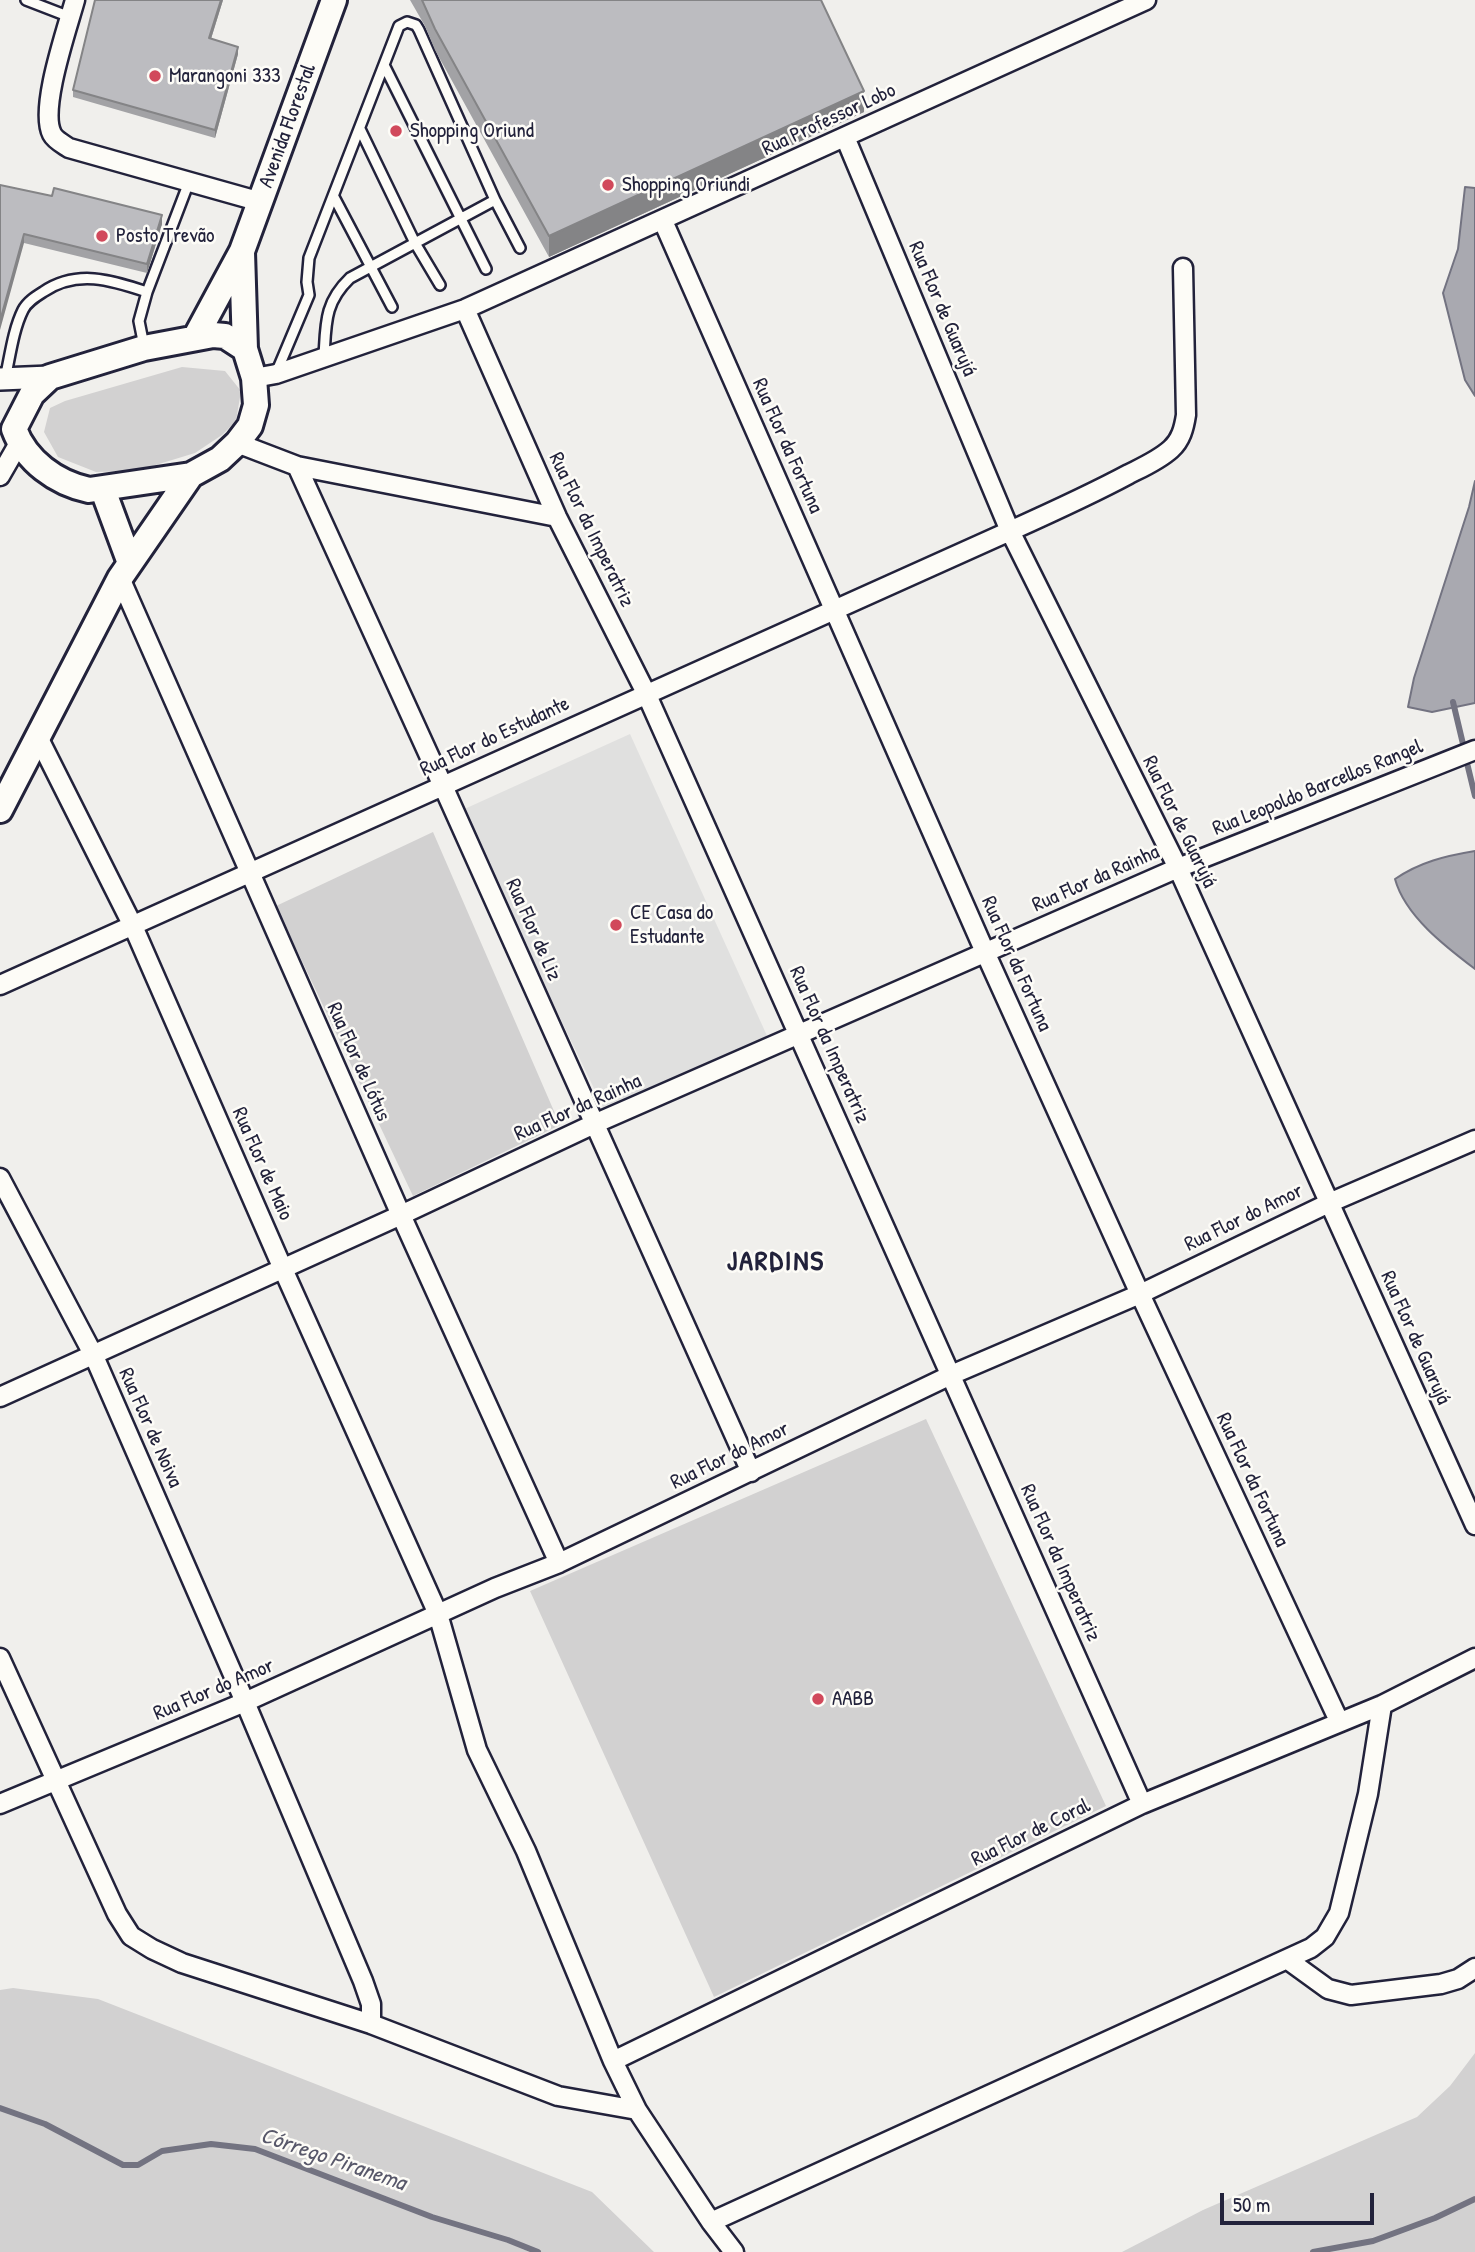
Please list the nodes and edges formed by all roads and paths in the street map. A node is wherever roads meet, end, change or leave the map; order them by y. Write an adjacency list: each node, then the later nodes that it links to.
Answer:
1 (26, 0): 4 (lane)
2 (334, 0): 11 (main road, Avenida Florestal)
3 (1146, 0): 7 (street, Rua Professor Lobo)
4 (72, 8): 8 (street)
5 (384, 65): 6 (lane); 10 (lane); 12 (lane)
6 (360, 129): 9 (lane); 14 (lane)
7 (845, 138): 13 (street, Rua Professor Lobo); 38 (street, Rua Flor de Guarujá)
8 (189, 182): 11 (street); 21 (lane)
9 (334, 197): 17 (lane); 28 (lane)
10 (495, 200): 12 (lane); 15 (lane)
11 (261, 202): 16 (main road, Avenida Florestal)
12 (460, 218): 14 (lane); 19 (lane)
13 (663, 221): 23 (street, Rua Professor Lobo); 40 (street, Rua Flor da Fortuna)
14 (415, 243): 17 (lane); 20 (lane)
15 (520, 248)
16 (242, 251): 24 (main road, Avenida Florestal); 26 (main road)
17 (372, 266): 22 (lane); 27 (lane)
18 (1184, 268): 38 (street, Rua Flor do Estudante)
19 (486, 269)
20 (440, 285)
21 (147, 292): 25 (lane); 30 (lane)
22 (393, 307)
23 (464, 309): 27 (street, Rua Professor Lobo); 37 (street, Rua Flor da Imperatriz)
24 (195, 338): 25 (main road); 26 (main road)
25 (144, 348): 29 (main road)
26 (246, 349): 28 (main road)
27 (324, 357): 28 (street, Rua Professor Lobo)
28 (265, 376): 32 (main road)
29 (50, 377): 30 (street); 31 (main road)
30 (2, 379)
31 (11, 433): 34 (street); 36 (main road)
32 (237, 443): 33 (street); 35 (main road)
33 (297, 467): 37 (street); 44 (street, Rua Flor de Liz)
34 (1, 471)
35 (191, 475): 36 (main road); 39 (main road)
36 (103, 490): 39 (main road)
37 (557, 517): 41 (street, Rua Flor da Imperatriz)
38 (1010, 531): 40 (street, Rua Flor do Estudante); 46 (street, Rua Flor de Guarujá)
39 (125, 570): 42 (main road); 47 (street, Rua Flor de Lótus)
40 (834, 609): 41 (street, Rua Flor do Estudante); 49 (street, Rua Flor da Fortuna)
41 (646, 693): 44 (street, Rua Flor do Estudante); 51 (street, Rua Flor da Imperatriz)
42 (37, 735): 45 (main road); 48 (street, Rua Flor de Maio)
43 (1475, 750): 46 (street, Rua Leopoldo Barcellos Rangel)
44 (443, 786): 47 (street, Rua Flor do Estudante); 52 (street, Rua Flor de Liz)
45 (0, 810)
46 (1178, 868): 49 (street, Rua Flor da Rainha); 55 (street, Rua Flor de Guarujá)
47 (249, 872): 48 (street, Rua Flor do Estudante); 56 (street, Rua Flor de Lótus)
48 (134, 926): 50 (street, Rua Flor do Estudante); 57 (street, Rua Flor de Maio)
49 (985, 952): 51 (street, Rua Flor da Rainha); 58 (street, Rua Flor da Fortuna)
50 (0, 985)
51 (800, 1035): 52 (street, Rua Flor da Rainha); 60 (street, Rua Flor da Imperatriz)
52 (594, 1124): 56 (street, Rua Flor da Rainha); 62 (street, Rua Flor de Liz)
53 (1475, 1140): 55 (street, Rua Flor do Amor)
54 (0, 1178): 59 (street, Rua Flor de Noiva)
55 (1329, 1203): 58 (street, Rua Flor do Amor); 63 (street, Rua Flor de Guarujá)
56 (401, 1215): 57 (street, Rua Flor da Rainha); 64 (street, Rua Flor de Lótus)
57 (283, 1269): 59 (street, Rua Flor da Rainha); 65 (street, Rua Flor de Maio)
58 (1140, 1294): 60 (street, Rua Flor do Amor); 70 (street, Rua Flor da Fortuna)
59 (94, 1356): 61 (street, Rua Flor da Rainha); 68 (street, Rua Flor de Noiva)
60 (951, 1375): 62 (street, Rua Flor do Amor); 73 (street, Rua Flor da Imperatriz)
61 (0, 1397)
62 (751, 1472): 64 (street, Rua Flor do Amor)
63 (1475, 1525)
64 (559, 1563): 65 (street, Rua Flor do Amor)
65 (439, 1614): 68 (street, Rua Flor do Amor); 77 (street, Rua Flor de Maio)
66 (0, 1658): 71 (street)
67 (1475, 1658): 69 (street, Rua Flor de Coral)
68 (245, 1702): 71 (street, Rua Flor do Amor); 76 (street, Rua Flor de Noiva)
69 (1382, 1706): 70 (street, Rua Flor de Coral); 74 (street)
70 (1339, 1721): 73 (street, Rua Flor de Coral)
71 (58, 1781): 72 (street, Rua Flor do Amor); 76 (street)
72 (0, 1804)
73 (1142, 1804): 77 (street, Rua Flor de Coral)
74 (1288, 1960): 75 (street); 79 (street)
75 (1475, 1968)
76 (371, 2024): 78 (street)
77 (613, 2061): 78 (street, Rua Flor de Maio)
78 (637, 2110): 79 (street, Rua Flor de Maio)
79 (711, 2222): 80 (street, Rua Flor de Maio)
80 (734, 2252)

